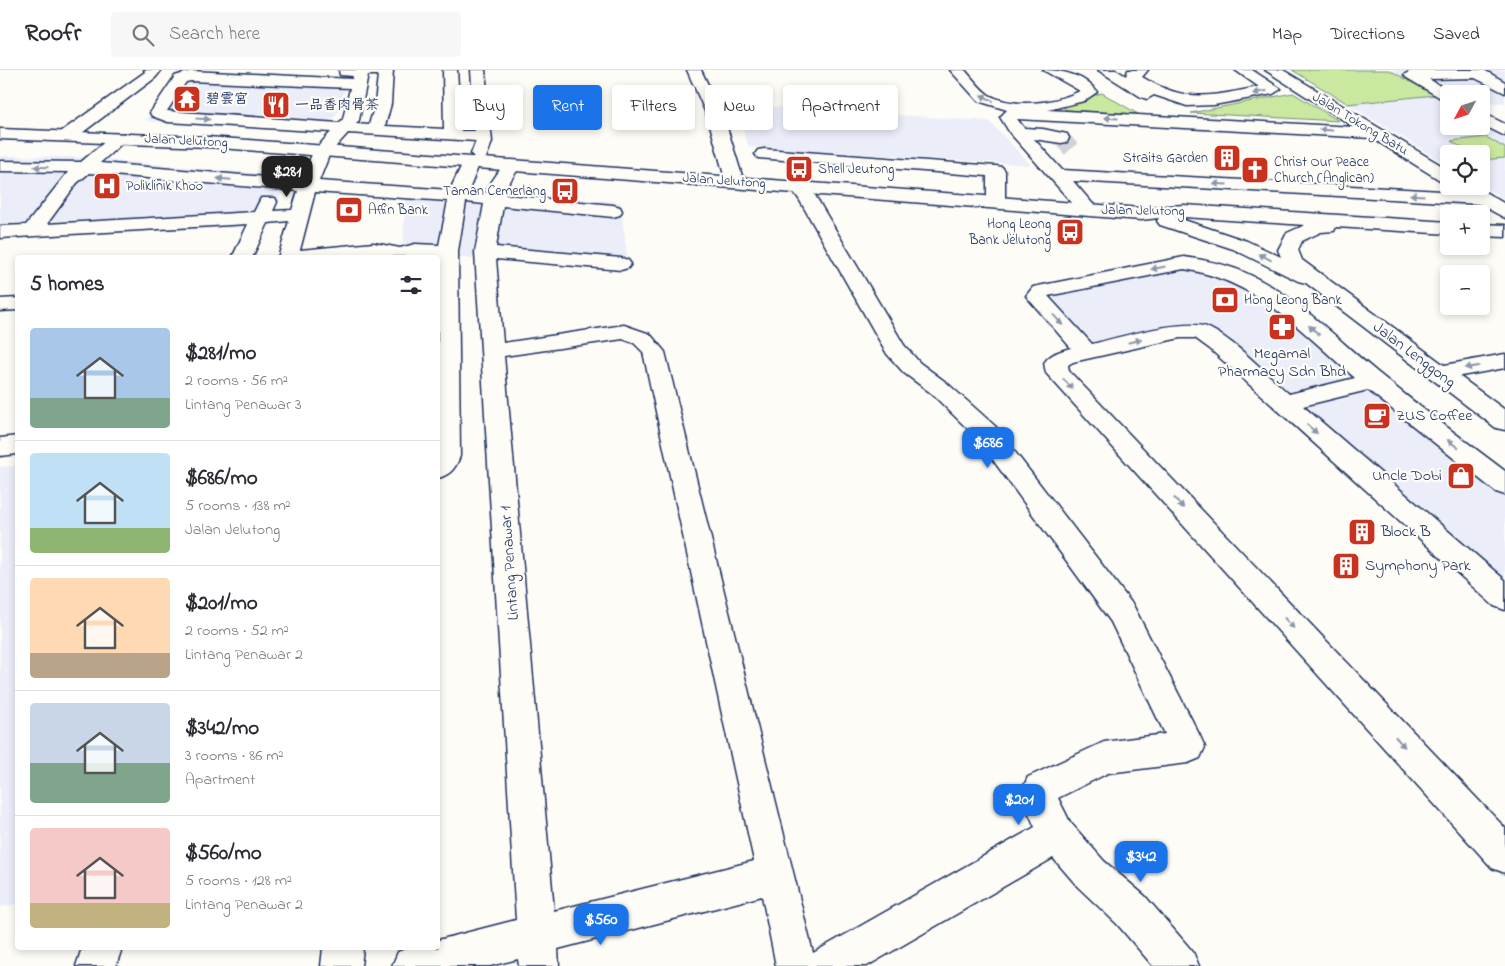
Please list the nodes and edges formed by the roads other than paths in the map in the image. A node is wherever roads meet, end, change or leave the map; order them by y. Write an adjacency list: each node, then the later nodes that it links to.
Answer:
1 (150, 70): 32 (street)
2 (254, 70): 14 (street)
3 (386, 70): 15 (street); 26 (street)
4 (450, 70): 31 (street)
5 (478, 70): 33 (street)
6 (694, 70): 44 (street)
7 (957, 70): 21 (street, one-way to 7)
8 (1050, 70): 21 (street)
9 (1070, 70): 18 (street)
10 (1105, 70): 24 (street)
11 (1141, 70): 12 (street, one-way to 11)
12 (1242, 70)
13 (1272, 70): 29 (street, Jalan Tokong Batu)
14 (329, 71): 15 (street)
15 (361, 75): 25 (street); 25 (street, one-way to 25)
16 (1505, 88): 17 (street); 19 (street)
17 (1490, 89)
18 (1106, 92)
19 (1440, 92)
20 (1122, 102): 22 (street)
21 (1029, 110): 22 (street, one-way to 21); 28 (street)
22 (1154, 120): 24 (street)
23 (1490, 122): 27 (street)
24 (1198, 123): 29 (street, one-way to 24)
25 (346, 127): 26 (street); 35 (street)
26 (376, 130): 31 (street)
27 (1505, 131)
28 (1020, 133): 37 (street); 37 (street)
29 (1374, 133): 43 (street, Jalan Tokong Batu)
30 (0, 134): 32 (street, Jalan Jelutong)
31 (452, 135): 33 (street)
32 (68, 136): 34 (street, Jalan Jelutong)
33 (484, 137): 38 (street)
34 (120, 138): 35 (street, Jalan Jelutong); 42 (street)
35 (322, 152): 38 (street, Jalan Jelutong); 46 (street)
36 (764, 154): 39 (street)
37 (1063, 156): 51 (street, one-way to 37); 54 (street)
38 (473, 162): 40 (street, Jalan Jelutong); 50 (street)
39 (883, 162): 48 (street); 53 (street)
40 (512, 165): 44 (street, Jalan Jelutong); 52 (street, Lintang Penawar 1)
41 (0, 166): 42 (street, one-way to 41)
42 (83, 167): 45 (street, one-way to 42); 61 (street)
43 (1440, 173)
44 (735, 182): 47 (street, Jalan Jelutong)
45 (276, 184): 46 (street); 59 (street)
46 (308, 186): 50 (street); 57 (street)
47 (799, 187): 48 (street, Jalan Jelutong); 92 (street)
48 (877, 193): 53 (street, Jalan Jelutong)
49 (1477, 195): 51 (street)
50 (457, 196): 52 (street); 69 (street)
51 (1483, 199): 56 (street)
52 (494, 200): 55 (street); 70 (street, Lintang Penawar 1)
53 (996, 203): 54 (street, Jalan Jelutong)
54 (1089, 210): 58 (street, Jalan Jelutong)
55 (613, 211)
56 (1505, 212)
57 (300, 214): 59 (street); 72 (street)
58 (1140, 214): 60 (street, Jalan Jelutong); 77 (street, Jalan Lenggong, one-way to 58)
59 (257, 226): 61 (street); 68 (street); 71 (street)
60 (1440, 227)
61 (32, 230): 64 (street)
62 (1490, 230): 63 (street)
63 (1505, 231)
64 (0, 232)
65 (1440, 233): 77 (street, Jalan Lenggong)
66 (1490, 236): 67 (street)
67 (1505, 237)
68 (0, 247)
69 (448, 251): 75 (street); 89 (street)
70 (485, 252): 76 (street); 80 (street, Lintang Penawar 1)
71 (243, 255)
72 (289, 255)
73 (310, 255): 74 (street)
74 (396, 255)
75 (402, 255)
76 (621, 264)
77 (1324, 287): 83 (street, Jalan Lenggong)
78 (15, 304): 79 (street)
79 (0, 305)
80 (494, 351): 94 (street); 97 (street, Lintang Penawar 1)
81 (1084, 358): 84 (street, one-way to 81); 85 (street, one-way to 85); 93 (street, one-way to 93)
82 (1505, 361): 83 (street, one-way to 83)
83 (1439, 373): 86 (street, Jalan Lenggong)
84 (1372, 380): 85 (street); 90 (street, one-way to 84)
85 (1282, 403): 91 (street, one-way to 91)
86 (1505, 422)
87 (15, 445): 88 (street)
88 (0, 447)
89 (440, 466)
90 (1501, 479)
91 (1505, 598)
92 (1057, 835): 102 (street); 103 (street)
93 (1505, 855)
94 (776, 874): 97 (street); 101 (street)
95 (101, 950): 98 (street)
96 (343, 950): 99 (street)
97 (538, 950): 100 (street)
98 (96, 966)
99 (341, 966)
100 (412, 966)
101 (796, 966)
102 (828, 966)
103 (1179, 966)

